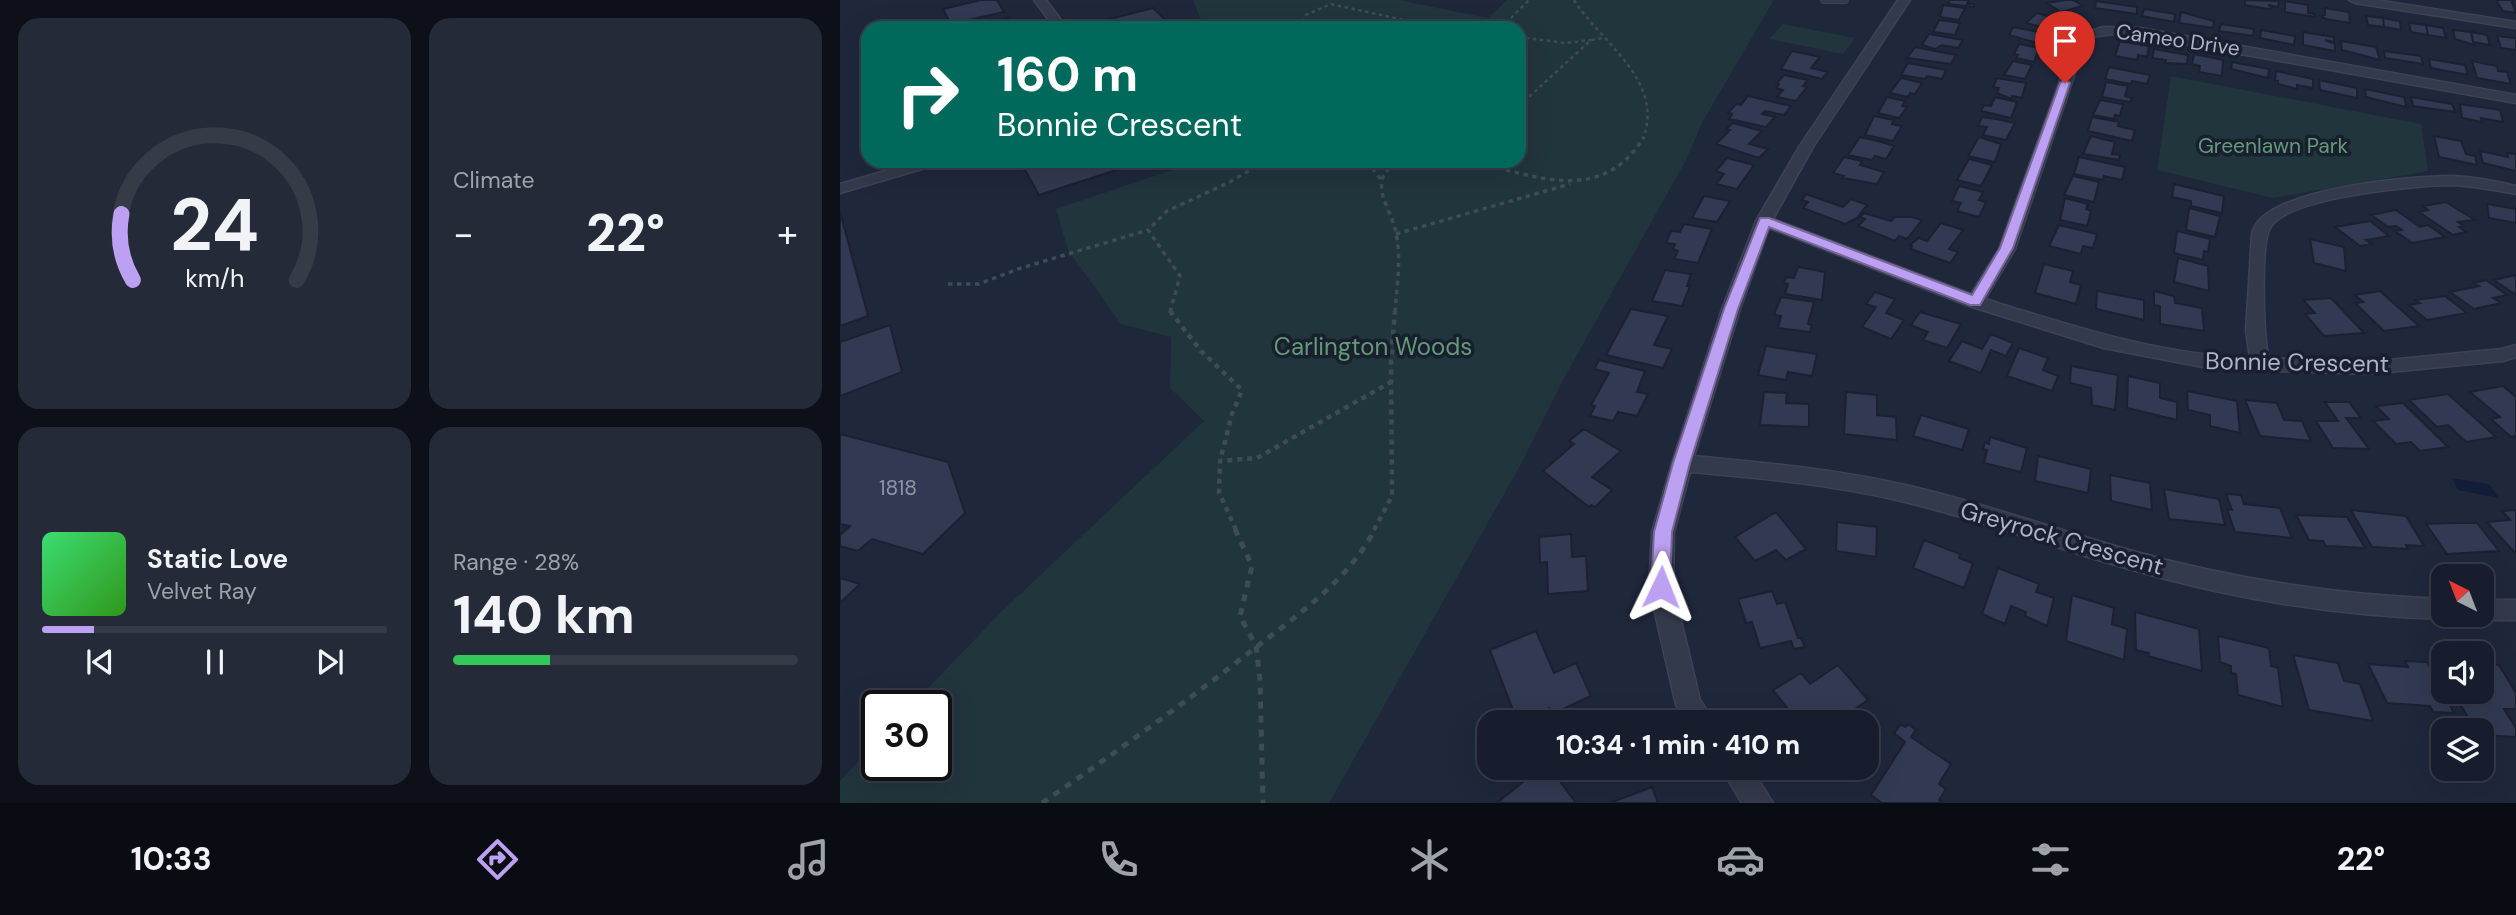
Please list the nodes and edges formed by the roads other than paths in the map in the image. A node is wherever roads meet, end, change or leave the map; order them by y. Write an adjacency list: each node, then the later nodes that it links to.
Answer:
1 (1040, 0): 6 (street)
2 (1824, 0): 3 (lane)
3 (1845, 0)
4 (1904, 0): 12 (street)
5 (2355, 0): 7 (street)
6 (1055, 21)
7 (2516, 25)
8 (2516, 99): 13 (street, Cameo Drive)
9 (910, 168): 10 (street)
10 (840, 189)
11 (2516, 190): 15 (street)
12 (1764, 221): 13 (street, Bonnie Crescent); 16 (street)
13 (1975, 302): 15 (street, Bonnie Crescent)
14 (2512, 357): 15 (street, Bonnie Crescent)
15 (2261, 365)
16 (1682, 463): 17 (street, Greyrock Crescent); 20 (street)
17 (2431, 609)
18 (2494, 610): 19 (street)
19 (2516, 610)
20 (1693, 710)
21 (1743, 780): 22 (street)
22 (1759, 803)

